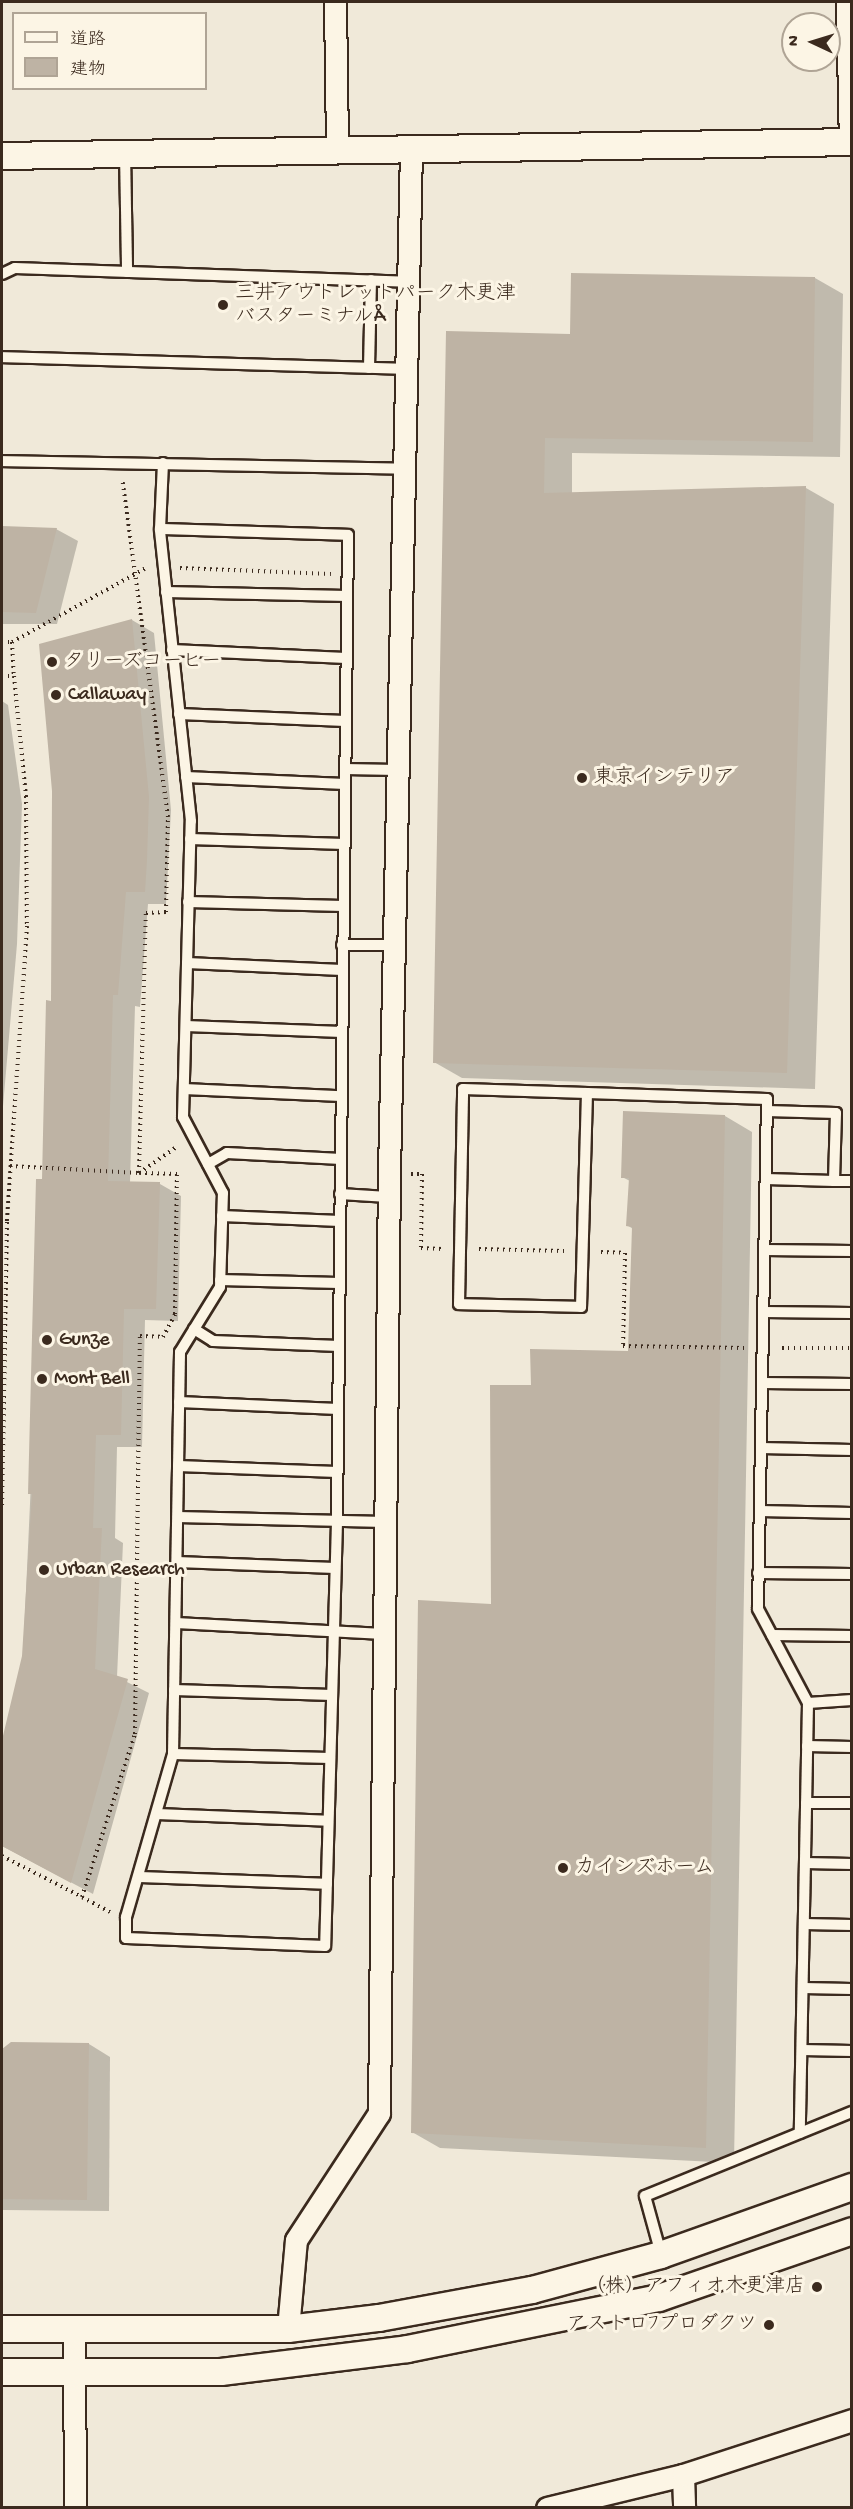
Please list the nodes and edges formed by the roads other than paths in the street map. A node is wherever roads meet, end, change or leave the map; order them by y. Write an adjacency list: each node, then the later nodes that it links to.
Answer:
1 (335, 2): 5 (street)
2 (847, 2): 3 (street)
3 (851, 141): 4 (street)
4 (411, 149): 5 (street); 11 (street)
5 (337, 150): 6 (street)
6 (124, 151): 7 (street); 8 (lane)
7 (2, 156)
8 (127, 272): 9 (lane); 10 (lane)
9 (2, 274)
10 (371, 280): 11 (lane); 13 (lane)
11 (407, 282): 14 (street)
12 (2, 357): 13 (lane)
13 (369, 368): 14 (lane)
14 (405, 369): 17 (street)
15 (2, 461): 16 (lane)
16 (163, 463): 17 (lane); 18 (lane)
17 (402, 469): 26 (street)
18 (160, 529): 19 (lane); 20 (lane)
19 (166, 592): 20 (lane); 21 (lane)
20 (347, 596): 22 (lane)
21 (172, 650): 22 (lane); 23 (lane)
22 (346, 658): 24 (lane)
23 (179, 714): 24 (lane); 27 (lane)
24 (345, 721): 25 (lane)
25 (345, 769): 26 (lane); 28 (lane)
26 (397, 770): 34 (street)
27 (186, 777): 28 (lane); 29 (lane)
28 (345, 784): 30 (lane)
29 (190, 839): 30 (lane); 31 (lane)
30 (344, 844): 32 (lane)
31 (188, 902): 32 (lane); 35 (lane)
32 (343, 906): 33 (lane)
33 (342, 945): 34 (lane); 36 (lane)
34 (394, 945): 49 (street)
35 (187, 963): 36 (lane); 37 (lane)
36 (342, 970): 38 (lane)
37 (186, 1026): 38 (lane); 39 (lane)
38 (342, 1032): 41 (lane)
39 (184, 1089): 41 (lane); 44 (lane)
40 (587, 1093): 40 (lane); 42 (lane)
41 (341, 1095): 43 (lane)
42 (767, 1111): 45 (lane); 46 (lane)
43 (341, 1159): 44 (lane); 48 (lane)
44 (208, 1164): 50 (lane)
45 (766, 1179): 46 (lane); 52 (lane)
46 (834, 1181): 47 (lane)
47 (852, 1181)
48 (340, 1194): 49 (lane); 51 (lane)
49 (388, 1197): 72 (street)
50 (222, 1216): 51 (lane); 54 (lane)
51 (340, 1221): 55 (lane)
52 (765, 1250): 53 (lane); 56 (lane)
53 (852, 1251)
54 (220, 1280): 55 (lane); 58 (lane)
55 (339, 1283): 59 (lane)
56 (764, 1312): 57 (lane); 60 (lane)
57 (852, 1313)
58 (194, 1329): 59 (lane); 62 (lane)
59 (339, 1346): 63 (lane)
60 (763, 1383): 61 (lane); 64 (lane)
61 (852, 1384)
62 (179, 1402): 63 (lane); 66 (lane)
63 (338, 1409): 67 (lane)
64 (761, 1448): 65 (lane); 68 (lane)
65 (852, 1450)
66 (178, 1466): 67 (lane); 70 (lane)
67 (337, 1472): 71 (lane)
68 (760, 1511): 69 (lane); 75 (lane)
69 (852, 1513)
70 (178, 1517): 71 (lane); 73 (lane)
71 (337, 1522): 72 (lane); 74 (lane)
72 (385, 1522): 79 (street)
73 (177, 1562): 74 (lane); 77 (lane)
74 (335, 1568): 78 (lane)
75 (758, 1573): 76 (lane); 80 (lane)
76 (852, 1574)
77 (176, 1623): 78 (lane); 82 (lane)
78 (333, 1630): 79 (lane); 83 (lane)
79 (384, 1634): 109 (street)
80 (772, 1635): 81 (lane); 85 (lane)
81 (852, 1636)
82 (174, 1690): 83 (lane); 88 (lane)
83 (332, 1695): 89 (lane)
84 (852, 1700): 85 (lane)
85 (808, 1703): 86 (lane)
86 (807, 1746): 87 (lane); 90 (lane)
87 (852, 1747)
88 (173, 1754): 89 (lane); 92 (lane)
89 (330, 1758): 93 (lane)
90 (806, 1803): 91 (lane); 94 (lane)
91 (852, 1803)
92 (157, 1814): 93 (lane); 96 (lane)
93 (328, 1821): 97 (lane)
94 (805, 1863): 95 (lane); 98 (lane)
95 (852, 1864)
96 (138, 1876): 97 (lane); 97 (lane)
97 (327, 1884)
98 (804, 1924): 99 (lane); 100 (lane)
99 (852, 1925)
100 (803, 1988): 101 (lane); 102 (lane)
101 (852, 1989)
102 (802, 2050): 103 (lane); 105 (lane)
103 (852, 2051)
104 (852, 2112): 105 (lane)
105 (800, 2133): 108 (lane)
106 (852, 2187): 108 (street)
107 (852, 2231): 113 (street)
108 (662, 2255): 109 (street)
109 (288, 2328): 111 (street)
110 (2, 2329): 111 (street)
111 (74, 2331): 113 (street)
112 (2, 2373): 113 (street)
113 (75, 2374): 116 (street)
114 (852, 2421): 115 (street)
115 (683, 2475): 117 (street); 118 (street)
116 (75, 2508)
117 (546, 2508)
118 (684, 2508)

